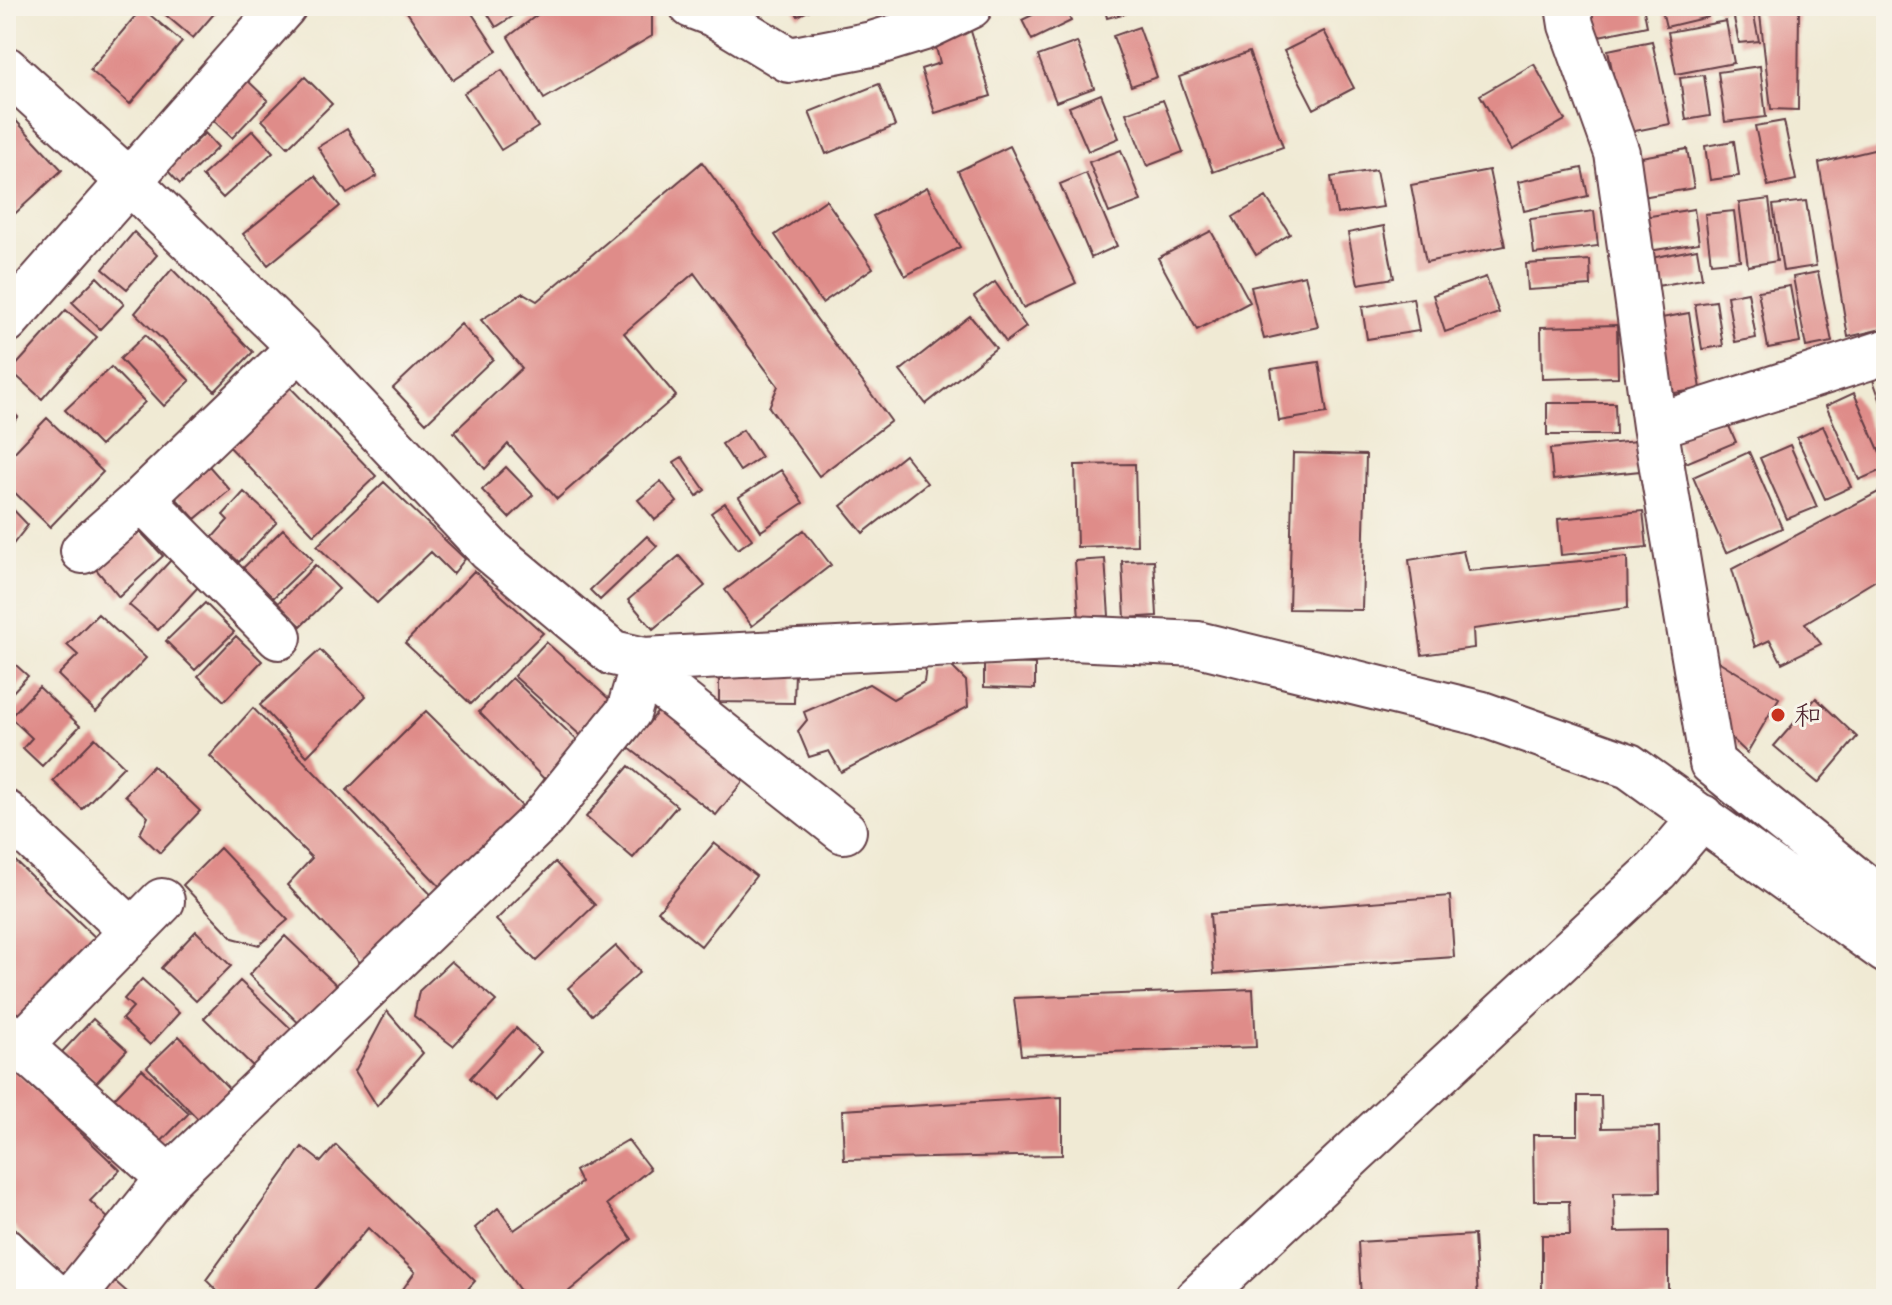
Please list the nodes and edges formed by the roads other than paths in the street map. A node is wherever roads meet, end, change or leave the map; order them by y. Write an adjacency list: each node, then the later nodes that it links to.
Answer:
1 (284, 6): 6 (street)
2 (692, 6): 3 (street)
3 (970, 6)
4 (1568, 6): 10 (street)
5 (6, 69): 6 (street)
6 (130, 182): 7 (street); 8 (street)
7 (6, 321)
8 (300, 347): 11 (street); 14 (street)
9 (1886, 352): 10 (street)
10 (1655, 426): 18 (street)
11 (142, 499): 12 (street); 13 (street)
12 (83, 551)
13 (279, 637)
14 (644, 660): 16 (street); 17 (street); 20 (street)
15 (6, 813): 19 (street)
16 (1702, 817): 18 (street); 24 (street)
17 (844, 831)
18 (1881, 946)
19 (13, 1040): 20 (street)
20 (169, 1178): 23 (street)
21 (6, 1252): 22 (street)
22 (58, 1299)
23 (72, 1299)
24 (1197, 1299)

